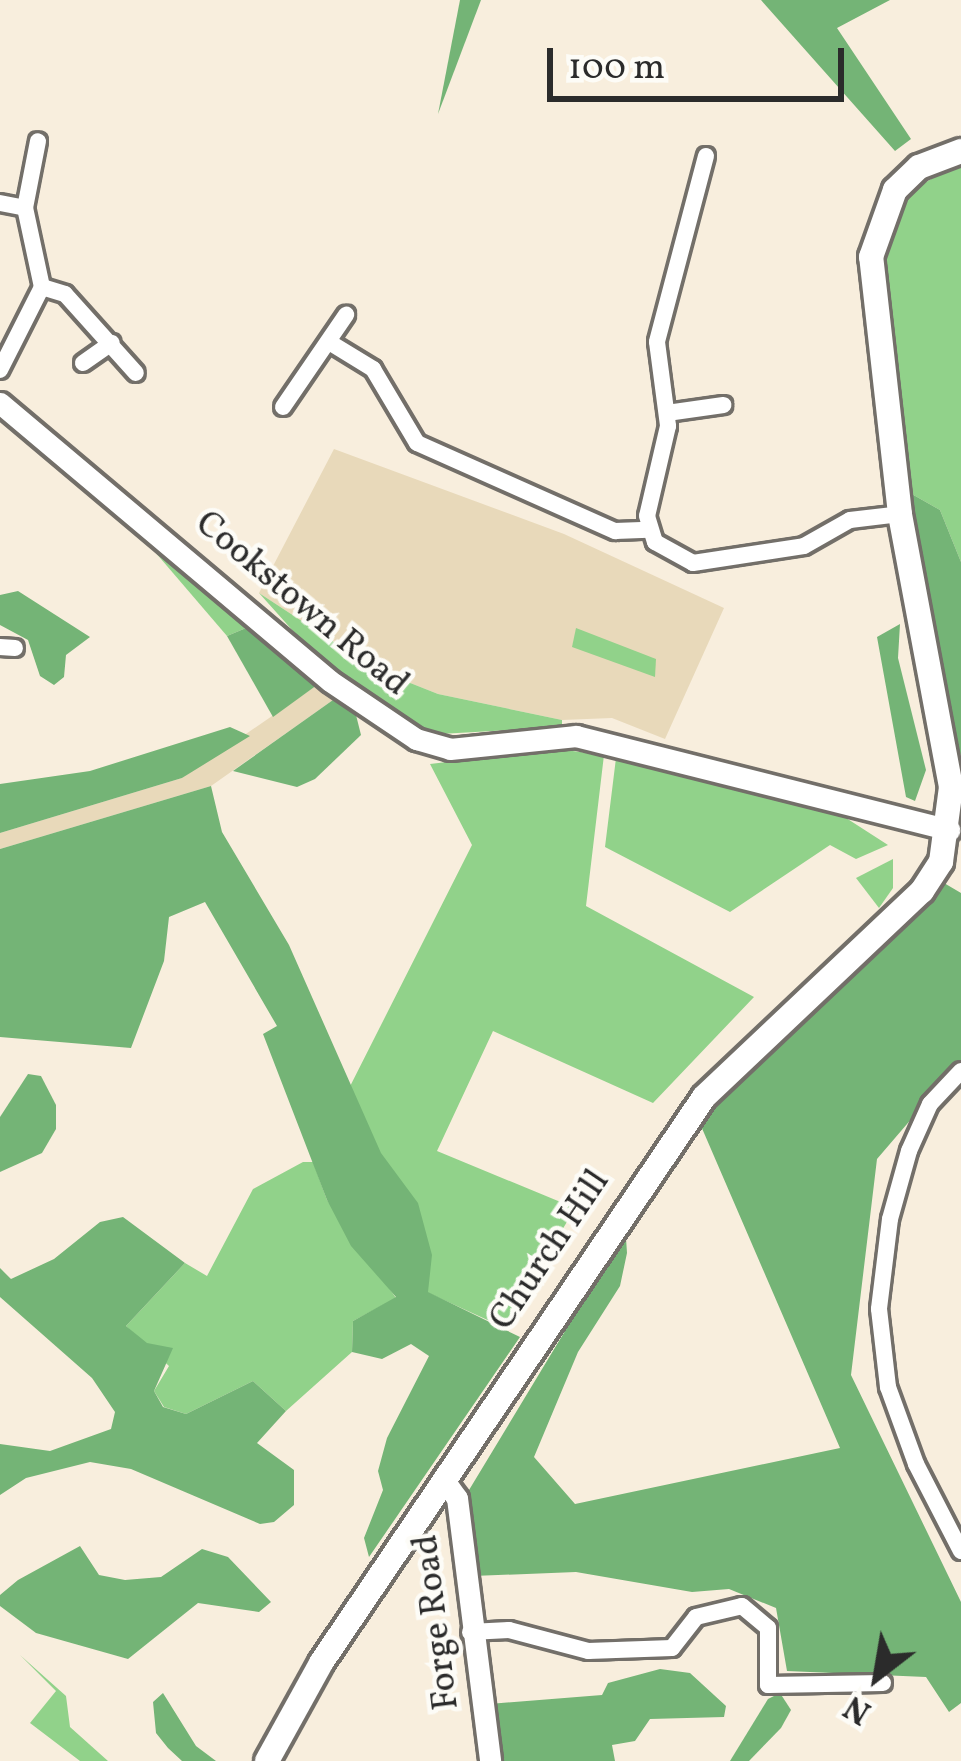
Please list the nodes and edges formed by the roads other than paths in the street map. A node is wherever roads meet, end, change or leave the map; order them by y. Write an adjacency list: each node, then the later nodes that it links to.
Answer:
1 (38, 141): 5 (street)
2 (961, 151): 17 (main road, Church Hill)
3 (706, 156): 16 (street)
4 (0, 203): 5 (street)
5 (25, 208): 6 (street)
6 (41, 287): 9 (street); 11 (street)
7 (346, 315): 8 (street)
8 (328, 342): 15 (street); 18 (street)
9 (112, 343): 10 (street); 12 (street)
10 (83, 362)
11 (0, 370)
12 (136, 374)
13 (0, 403): 19 (street, Cookstown Road)
14 (723, 405): 16 (street)
15 (283, 407)
16 (667, 413): 18 (street)
17 (900, 514): 18 (street); 19 (main road, Church Hill)
18 (648, 530)
19 (949, 830): 20 (main road, Church Hill)
20 (951, 866): 22 (main road, Church Hill)
21 (961, 1071): 23 (street)
22 (443, 1479): 24 (street, Forge Road); 26 (main road, Church Hill)
23 (961, 1551)
24 (470, 1632): 25 (street); 27 (street, Forge Road)
25 (883, 1683)
26 (267, 1761)
27 (490, 1761)

